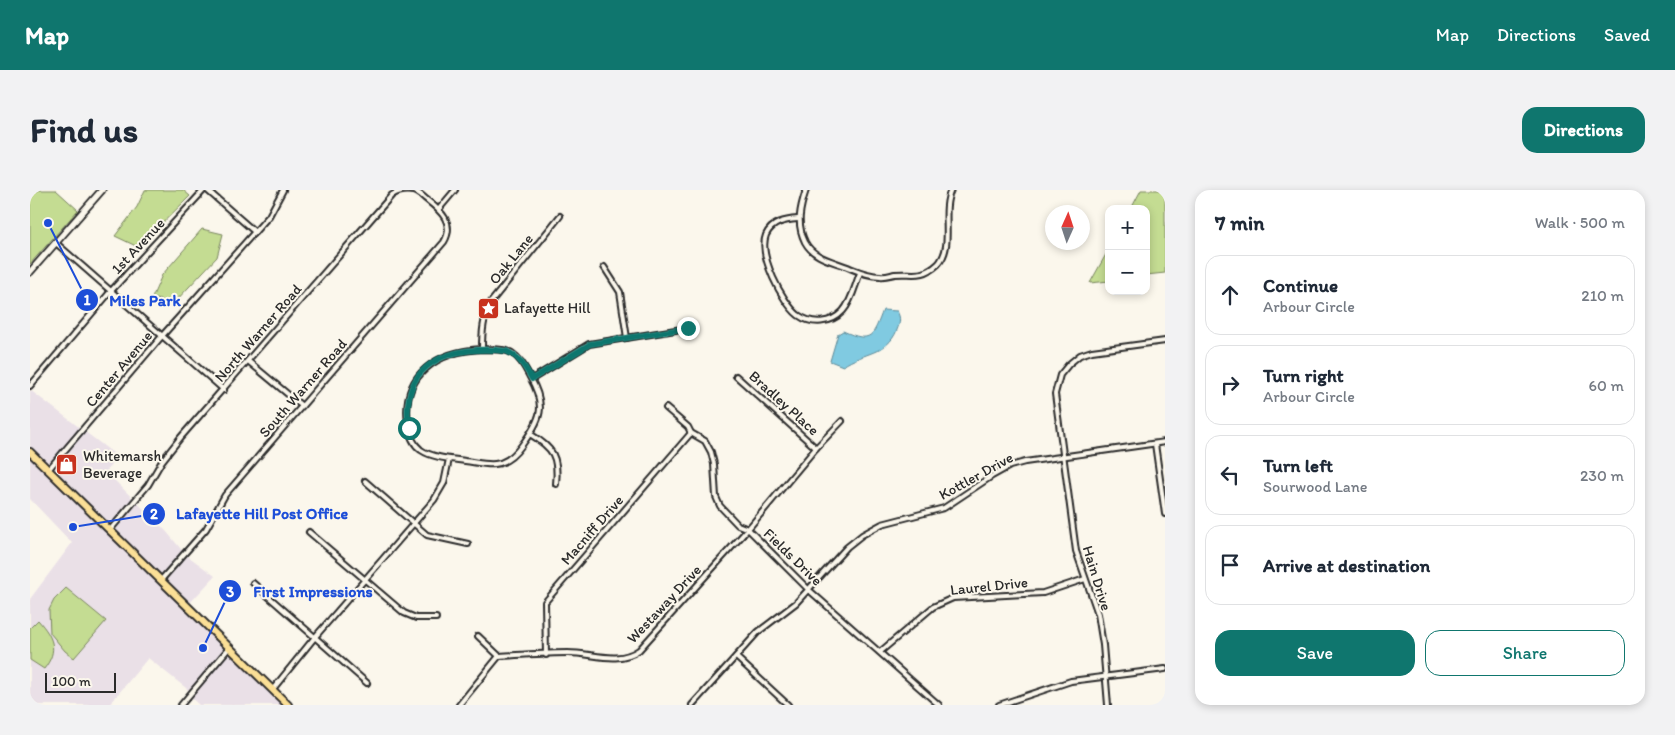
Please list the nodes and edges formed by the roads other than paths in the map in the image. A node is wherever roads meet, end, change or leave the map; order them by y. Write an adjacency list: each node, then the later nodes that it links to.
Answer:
1 (102, 190): 11 (main road)
2 (206, 190): 10 (street); 15 (street, 1st Avenue)
3 (283, 190): 10 (street, Center Avenue)
4 (455, 190): 7 (street)
5 (806, 190): 9 (street)
6 (951, 190): 14 (street)
7 (438, 209): 21 (street, North Warner Road); 26 (street, South Warner Road)
8 (560, 216): 20 (street, Oak Lane)
9 (798, 219): 14 (street); 14 (street)
10 (255, 232): 17 (street, Center Avenue)
11 (56, 242): 13 (main road); 15 (street)
12 (604, 267): 18 (street)
13 (30, 272)
14 (860, 273)
15 (111, 291): 17 (street); 24 (street, 1st Avenue)
16 (688, 328): 18 (street)
17 (162, 336): 25 (street); 37 (street, Center Avenue)
18 (627, 338): 23 (street)
19 (1165, 340): 35 (street, Hain Drive)
20 (482, 349): 23 (street); 36 (street)
21 (248, 361): 25 (street, North Warner Road); 26 (street)
22 (736, 376): 33 (street, Bradley Place)
23 (532, 379): 30 (street)
24 (30, 386)
25 (224, 390): 43 (street, North Warner Road)
26 (302, 406): 48 (street, South Warner Road)
27 (666, 408): 29 (street, Fields Drive)
28 (842, 421): 33 (street, Westaway Drive)
29 (691, 433): 42 (street, Fields Drive); 56 (street, Macniff Drive)
30 (530, 434): 36 (street); 39 (street)
31 (1165, 442): 32 (street, Kottler Drive)
32 (1155, 444): 35 (street, Kottler Drive); 40 (street)
33 (816, 448): 42 (street, Westaway Drive)
34 (30, 452): 37 (main road)
35 (1063, 457): 47 (street, Hain Drive); 50 (street, Kottler Drive)
36 (449, 459): 41 (street)
37 (48, 470): 43 (main road)
38 (366, 481): 41 (street)
39 (556, 484)
40 (1165, 514)
41 (414, 524): 45 (street); 46 (street)
42 (748, 529): 50 (street, Fields Drive); 56 (street, Westaway Drive)
43 (110, 530): 48 (main road)
44 (309, 532): 46 (street)
45 (468, 544)
46 (365, 579): 51 (street); 53 (street)
47 (1085, 579): 55 (street, Laurel Drive); 60 (street, Hain Drive)
48 (161, 580): 54 (main road)
49 (253, 583): 53 (street)
50 (809, 590): 55 (street, Fields Drive); 58 (street, Kottler Drive)
51 (436, 618)
52 (478, 636): 57 (street)
53 (315, 637): 61 (street); 62 (street)
54 (230, 648): 62 (main road); 63 (street)
55 (880, 652): 68 (street, Fields Drive)
56 (546, 655): 57 (street, Westaway Drive)
57 (499, 656): 65 (street)
58 (736, 658): 66 (street, Kottler Drive); 67 (street)
59 (1165, 669): 60 (street)
60 (1106, 676): 69 (street); 70 (street, Hain Drive)
61 (367, 683)
62 (273, 689): 64 (main road)
63 (181, 705)
64 (288, 705)
65 (459, 705)
66 (692, 705)
67 (788, 705)
68 (939, 705)
69 (999, 705)
70 (1108, 705)

